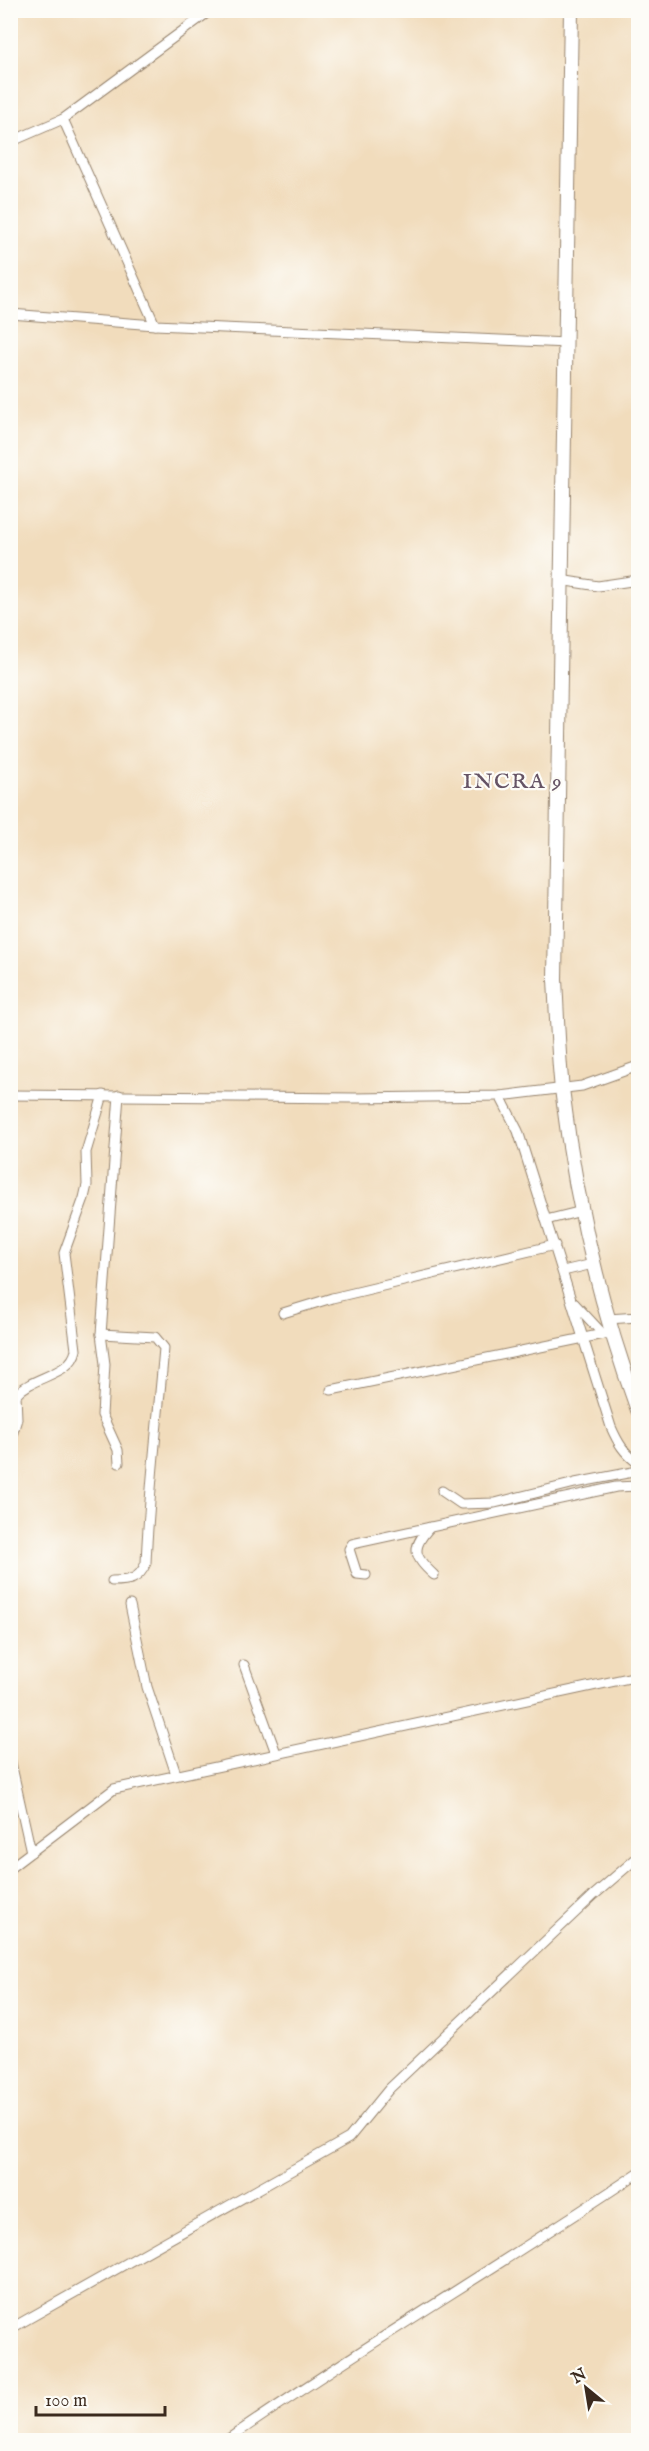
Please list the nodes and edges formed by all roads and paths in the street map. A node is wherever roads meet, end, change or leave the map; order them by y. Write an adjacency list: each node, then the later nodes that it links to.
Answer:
1 (211, 10): 3 (street)
2 (571, 10): 7 (main road)
3 (63, 118): 4 (street); 6 (street)
4 (10, 142)
5 (10, 314): 6 (street)
6 (155, 325): 7 (street)
7 (567, 343): 8 (main road)
8 (560, 580): 9 (street); 11 (main road)
9 (639, 580)
10 (639, 1066): 11 (street)
11 (562, 1089): 15 (street); 16 (main road)
12 (10, 1095): 13 (street)
13 (103, 1095): 14 (street); 30 (street)
14 (119, 1095): 15 (street); 26 (street)
15 (500, 1096): 17 (street)
16 (582, 1211): 17 (street); 19 (main road)
17 (546, 1220): 18 (street)
18 (555, 1245): 20 (street); 22 (street)
19 (593, 1264): 20 (street); 24 (main road)
20 (563, 1271): 21 (street)
21 (573, 1301): 25 (street); 27 (street)
22 (283, 1313)
23 (639, 1317): 24 (street)
24 (609, 1318): 25 (main road)
25 (608, 1333): 27 (street); 29 (main road)
26 (101, 1334): 32 (street); 39 (street)
27 (582, 1338): 28 (street); 31 (street)
28 (331, 1390)
29 (639, 1410)
30 (10, 1442)
31 (639, 1462)
32 (119, 1463)
33 (639, 1471): 35 (street)
34 (639, 1486): 36 (street)
35 (442, 1491)
36 (430, 1527): 37 (street); 38 (street)
37 (366, 1575)
38 (434, 1575)
39 (112, 1581)
40 (130, 1605): 45 (street)
41 (244, 1665): 43 (street)
42 (639, 1676): 43 (street)
43 (276, 1753): 45 (street)
44 (10, 1758): 46 (street)
45 (176, 1774): 46 (street)
46 (31, 1852): 48 (street)
47 (639, 1857): 50 (street)
48 (10, 1868)
49 (639, 2173): 51 (street)
50 (10, 2329)
51 (227, 2440)

